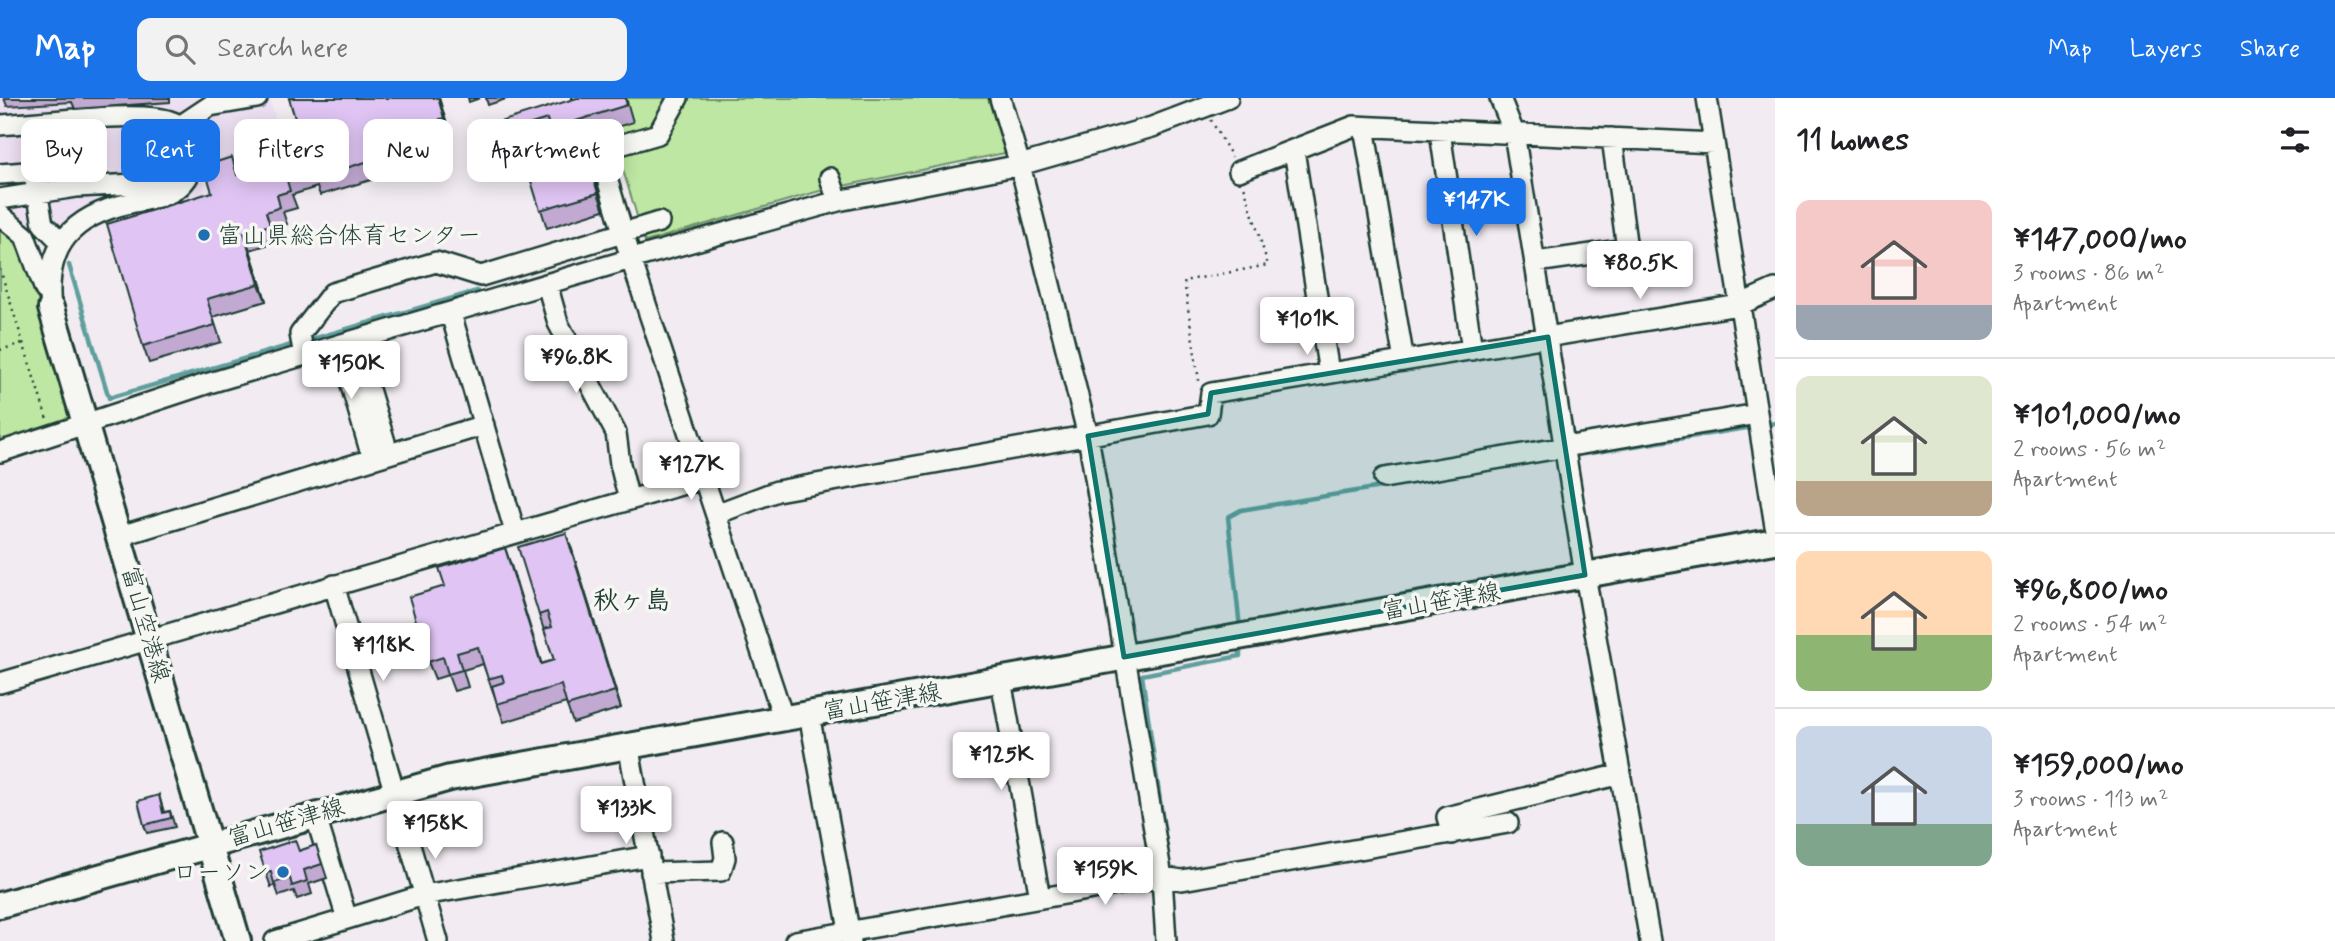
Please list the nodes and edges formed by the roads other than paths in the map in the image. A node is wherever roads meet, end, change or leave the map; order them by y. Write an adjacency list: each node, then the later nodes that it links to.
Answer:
1 (257, 98): 9 (street)
2 (583, 98): 10 (street)
3 (678, 98): 17 (street)
4 (1000, 98): 19 (street)
5 (1228, 98): 19 (street)
6 (1500, 98): 14 (street)
7 (1707, 98): 16 (street)
8 (160, 119): 11 (street)
9 (189, 119)
10 (589, 119)
11 (0, 125)
12 (1364, 127): 13 (street); 18 (street); 44 (street)
13 (1440, 132): 14 (street); 43 (street)
14 (1514, 133): 15 (street); 34 (street)
15 (1612, 138): 16 (street); 34 (street)
16 (1714, 143): 37 (street)
17 (624, 144)
18 (1294, 150): 20 (street); 45 (street)
19 (1020, 165): 28 (street); 49 (street)
20 (1239, 171)
21 (0, 174): 26 (street)
22 (830, 178): 28 (street)
23 (174, 182): 26 (street)
24 (181, 182): 32 (street)
25 (608, 182): 31 (street)
26 (37, 194): 27 (street); 32 (street)
27 (0, 199)
28 (838, 201): 33 (street)
29 (0, 215): 38 (street)
30 (659, 222): 31 (street)
31 (623, 232): 33 (street); 42 (street)
32 (61, 242): 38 (street)
33 (631, 259): 35 (street); 53 (street)
34 (1536, 262): 40 (street)
35 (547, 284): 39 (street); 55 (street)
36 (1775, 289): 37 (street)
37 (1739, 305): 40 (street); 46 (street)
38 (51, 308): 47 (main road, 富山空港線)
39 (451, 314): 41 (street); 48 (street)
40 (1548, 337): 43 (street); 50 (street)
41 (362, 339): 42 (street); 51 (street)
42 (302, 346): 47 (street)
43 (1472, 350): 44 (street)
44 (1404, 361): 45 (street)
45 (1329, 373): 49 (street)
46 (1757, 414): 50 (street); 57 (street)
47 (85, 423): 52 (street); 59 (main road, 富山空港線)
48 (484, 425): 51 (street); 58 (street)
49 (1087, 436): 56 (street); 64 (street)
50 (1565, 446): 54 (street); 61 (street)
51 (379, 450): 59 (street)
52 (0, 452)
53 (705, 478): 55 (street); 56 (street)
54 (1384, 478)
55 (629, 500): 58 (street)
56 (716, 513): 68 (street)
57 (1775, 526)
58 (515, 532): 62 (street)
59 (120, 536): 63 (main road, 富山空港線)
60 (1775, 541): 61 (main road, 富山笹津線)
61 (1585, 575): 64 (main road, 富山笹津線); 70 (street)
62 (334, 585): 63 (street); 71 (street)
63 (150, 639): 66 (street); 76 (main road, 富山空港線)
64 (1124, 657): 65 (main road, 富山笹津線); 78 (street)
65 (1001, 680): 67 (main road, 富山笹津線); 80 (street)
66 (0, 683)
67 (809, 714): 68 (main road, 富山笹津線); 83 (street)
68 (783, 718): 69 (main road, 富山笹津線)
69 (628, 744): 71 (main road, 富山笹津線); 77 (street)
70 (1620, 774): 74 (street); 90 (street)
71 (393, 792): 72 (main road, 富山笹津線); 79 (street)
72 (315, 814): 76 (main road, 富山笹津線); 82 (street)
73 (1508, 823): 74 (street)
74 (1452, 834): 78 (street)
75 (723, 842): 77 (street)
76 (208, 844): 81 (main road, 富山笹津線); 84 (main road, 富山空港線)
77 (650, 865): 79 (street); 87 (street)
78 (1162, 877): 80 (street); 89 (street)
79 (424, 895): 82 (street); 86 (street)
80 (1040, 898): 83 (street)
81 (0, 905)
82 (347, 919): 85 (street)
83 (850, 936): 88 (street)
84 (238, 941)
85 (275, 941)
86 (438, 941)
87 (664, 941)
88 (795, 941)
89 (1166, 941)
90 (1650, 941)

